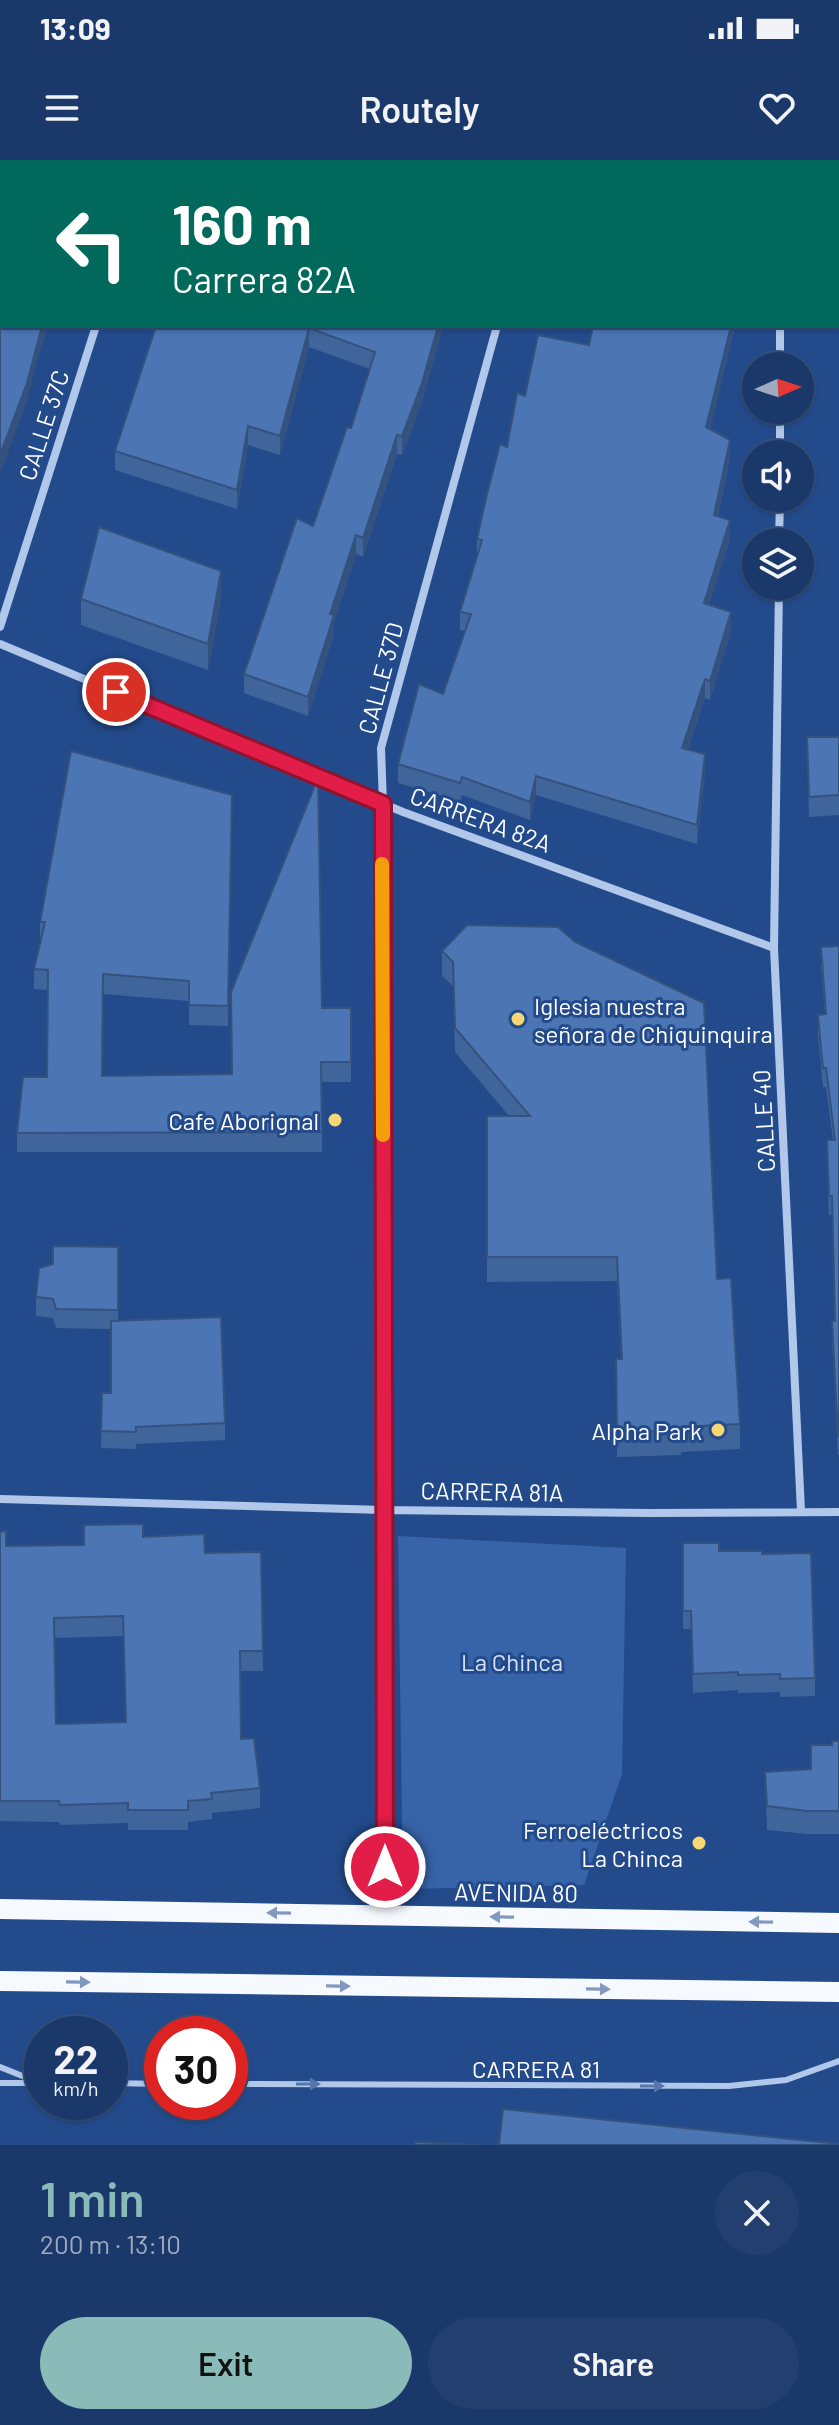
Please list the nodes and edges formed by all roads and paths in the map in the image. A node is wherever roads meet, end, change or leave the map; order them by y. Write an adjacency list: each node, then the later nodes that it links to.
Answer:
1 (95, 328): 6 (street, CALLE 37C)
2 (496, 328): 8 (street, CALLE 37D)
3 (780, 328): 4 (street)
4 (780, 352)
5 (779, 600): 9 (street, CALLE 40)
6 (0, 627)
7 (0, 644): 8 (street, CARRERA 82A)
8 (383, 804): 9 (street, CARRERA 82A); 11 (street, CALLE 37D)
9 (774, 948): 12 (street, CALLE 40)
10 (0, 1499): 11 (street, CARRERA 81A)
11 (383, 1510): 12 (street, CARRERA 81A); 15 (street, CALLE 37D)
12 (801, 1511): 13 (street, CARRERA 81A)
13 (839, 1512)
14 (0, 1909): 15 (main road, AVENIDA 80, one-way to 14)
15 (385, 1915): 16 (main road, AVENIDA 80, one-way to 15)
16 (839, 1923)
17 (0, 1981): 18 (main road, one-way to 18)
18 (839, 1992)
19 (839, 2061): 24 (lane, CARRERA 81, one-way to 19)
20 (0, 2067): 21 (lane)
21 (24, 2076)
22 (0, 2083): 23 (lane)
23 (24, 2083)
24 (248, 2084)

